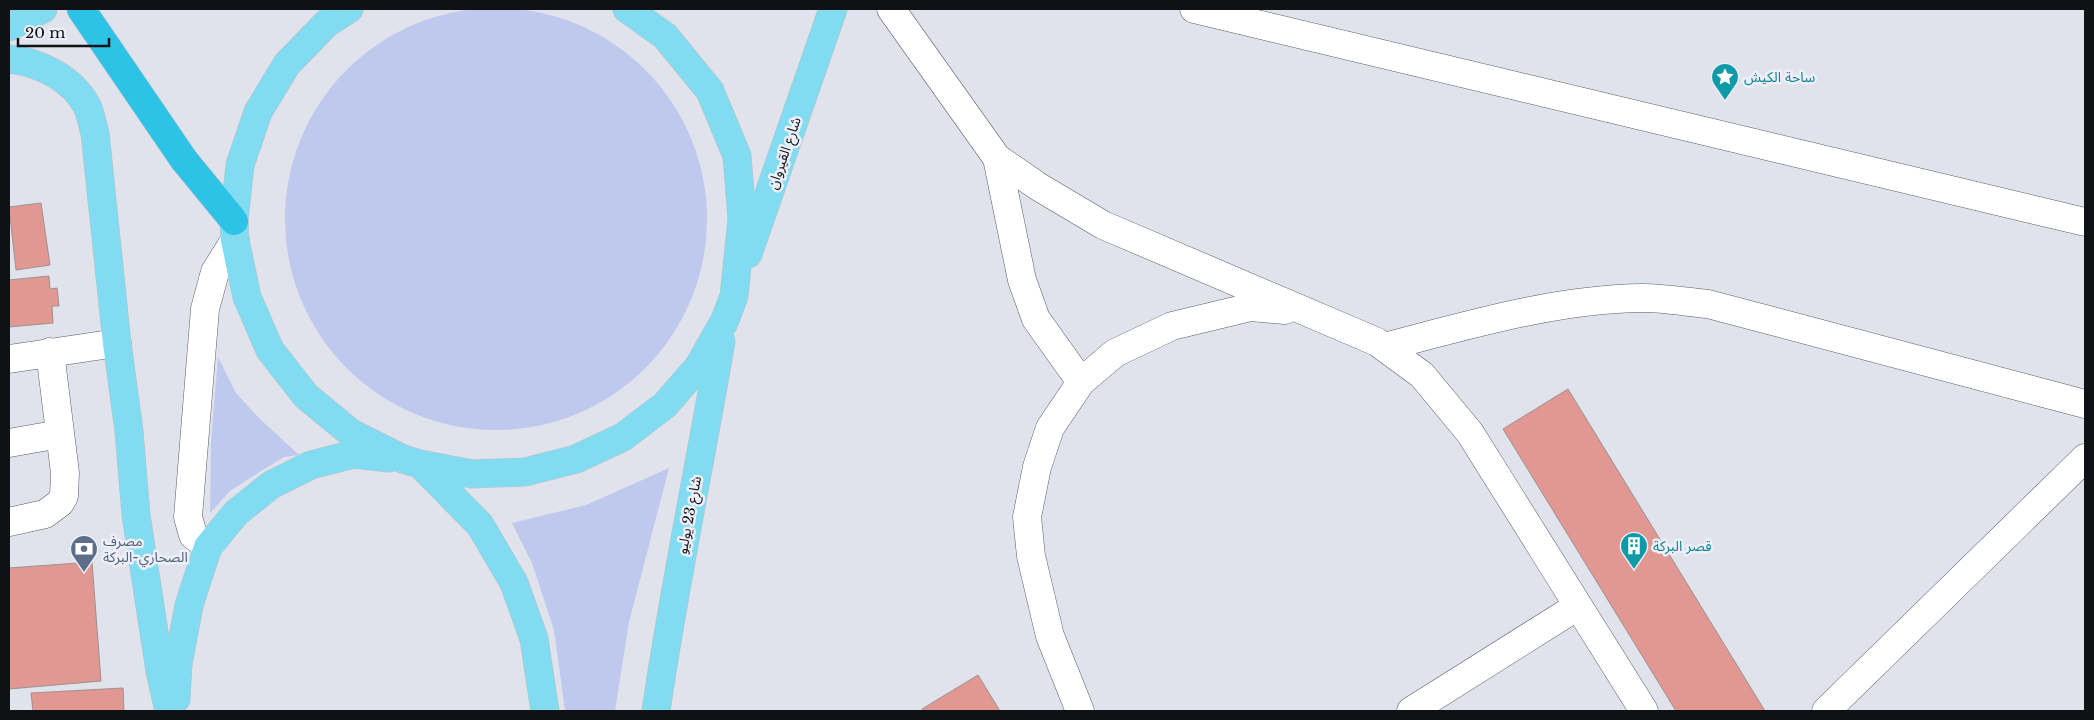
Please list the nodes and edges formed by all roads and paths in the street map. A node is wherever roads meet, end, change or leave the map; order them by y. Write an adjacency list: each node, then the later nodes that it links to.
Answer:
1 (43, 9): 8 (main road)
2 (81, 9): 12 (highway)
3 (349, 9): 12 (main road)
4 (627, 9): 13 (main road)
5 (833, 9): 13 (main road, شارع القيروان)
6 (891, 9): 10 (street)
7 (1194, 9): 11 (street)
8 (9, 27)
9 (9, 59): 15 (main road)
10 (996, 158): 14 (street); 19 (street)
11 (2085, 222)
12 (235, 230): 24 (main road); 26 (street)
13 (729, 308): 24 (main road); 31 (main road, شارع 23 يوليو)
14 (1310, 312): 16 (street); 19 (street)
15 (117, 343): 17 (street); 28 (main road)
16 (1384, 348): 20 (street); 27 (street)
17 (50, 352): 18 (street); 21 (street)
18 (9, 359)
19 (1081, 382): 32 (street)
20 (2085, 404)
21 (60, 434): 22 (street); 25 (street)
22 (9, 443)
23 (2085, 458): 35 (street)
24 (412, 462): 26 (main road); 30 (main road)
25 (9, 522)
26 (208, 547): 29 (main road)
27 (1578, 606): 33 (street); 34 (street)
28 (169, 711)
29 (175, 711)
30 (544, 711)
31 (656, 711)
32 (1080, 711)
33 (1411, 711)
34 (1644, 711)
35 (1826, 711)

